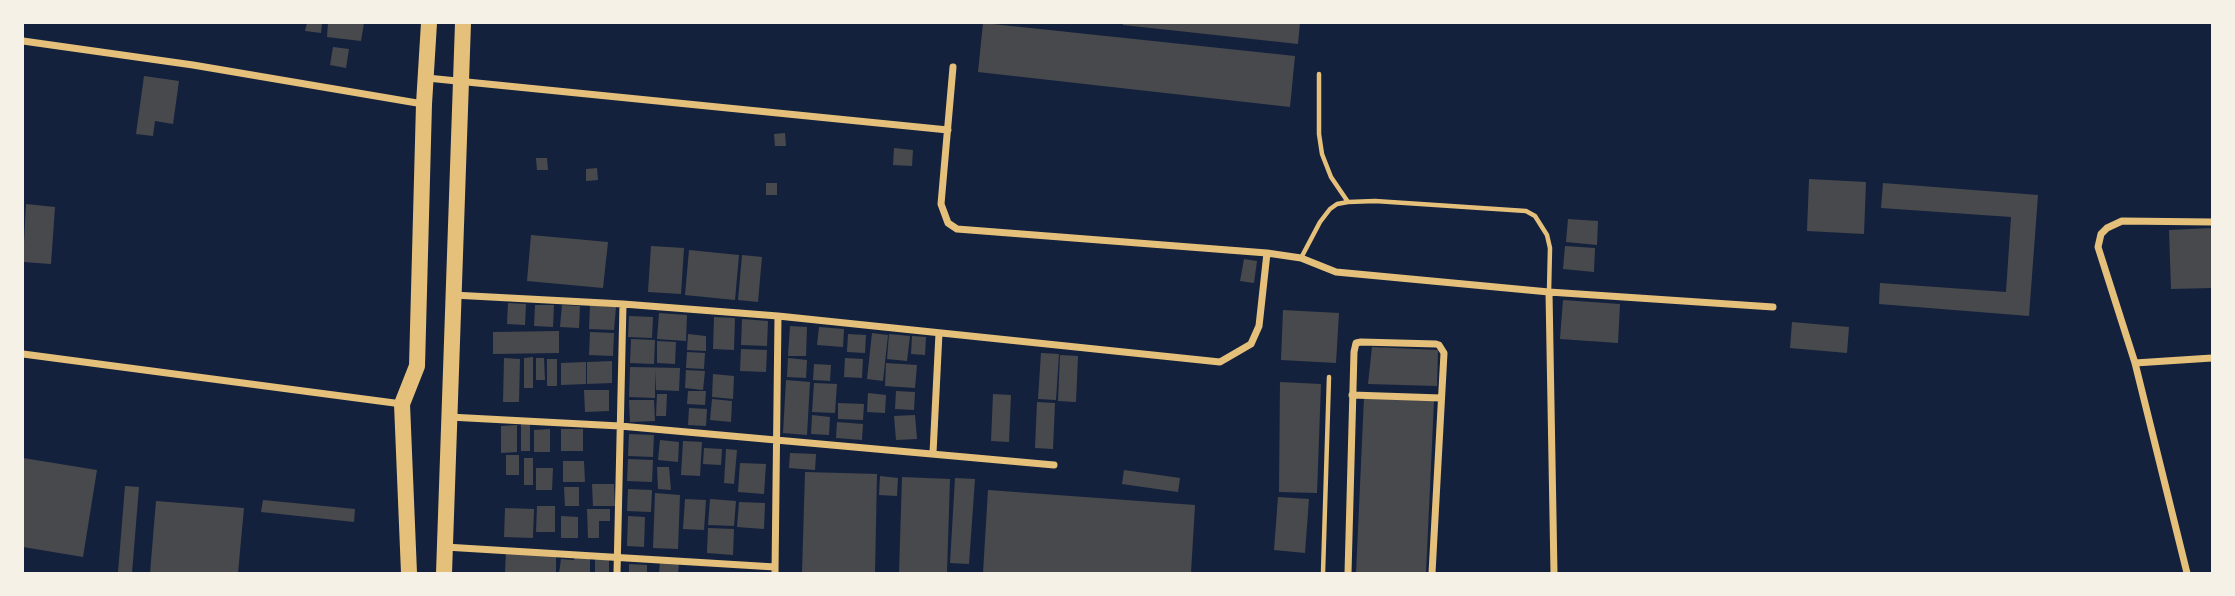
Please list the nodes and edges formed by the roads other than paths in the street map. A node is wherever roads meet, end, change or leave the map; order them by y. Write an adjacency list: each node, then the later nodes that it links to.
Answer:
1 (429, 23): 6 (highway)
2 (463, 23): 7 (highway)
3 (23, 41): 8 (street)
4 (953, 67): 9 (street)
5 (1319, 74): 10 (lane)
6 (427, 78): 7 (street); 8 (highway)
7 (461, 82): 9 (street); 15 (highway)
8 (424, 104): 26 (highway)
9 (948, 130): 12 (street)
10 (1348, 202): 13 (lane); 14 (lane)
11 (2212, 222): 22 (street)
12 (1267, 254): 13 (street); 19 (street)
13 (1301, 258): 14 (street)
14 (1549, 292): 17 (street); 41 (street)
15 (453, 295): 16 (street); 27 (highway)
16 (623, 304): 18 (street); 28 (street)
17 (1773, 307)
18 (778, 316): 19 (street); 29 (street)
19 (939, 333): 30 (street)
20 (23, 354): 26 (street)
21 (2212, 358): 22 (street)
22 (2134, 363): 42 (street)
23 (1329, 377): 38 (lane)
24 (1352, 395): 25 (street); 25 (street); 39 (street)
25 (1441, 398): 40 (street)
26 (402, 404): 35 (highway)
27 (449, 417): 28 (street); 32 (highway)
28 (620, 426): 29 (street); 33 (street)
29 (777, 440): 30 (street); 34 (street)
30 (933, 453): 31 (street)
31 (1054, 465)
32 (445, 547): 33 (street); 36 (highway)
33 (617, 557): 34 (street); 37 (street)
34 (775, 570)
35 (409, 573)
36 (444, 573)
37 (617, 573)
38 (1323, 573)
39 (1348, 573)
40 (1432, 573)
41 (1554, 573)
42 (2187, 573)

